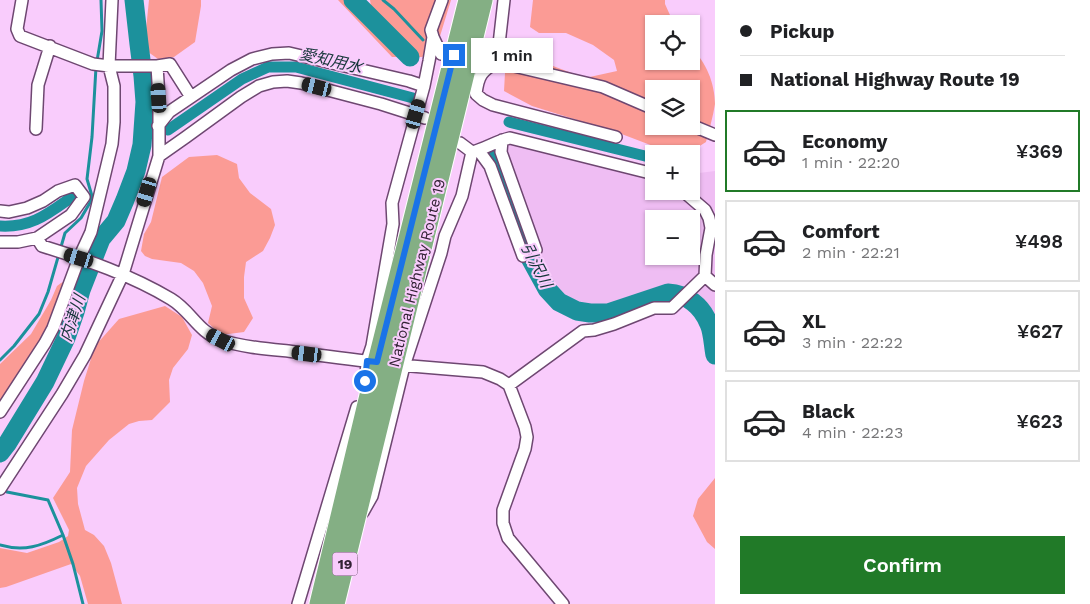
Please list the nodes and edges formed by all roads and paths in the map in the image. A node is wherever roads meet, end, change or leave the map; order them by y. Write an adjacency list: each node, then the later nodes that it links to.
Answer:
1 (22, 0): 8 (street)
2 (112, 0): 11 (street)
3 (442, 0): 7 (street)
4 (468, 0): 37 (highway, National Highway Route 19 / 19)
5 (483, 0): 37 (highway, National Highway Route 19 / 19)
6 (504, 0): 10 (street)
7 (433, 37): 9 (street); 13 (street)
8 (50, 46): 11 (street); 19 (street)
9 (441, 54)
10 (497, 62): 15 (street); 21 (street)
11 (109, 66): 12 (street); 33 (street)
12 (156, 66): 14 (street); 17 (street)
13 (424, 86): 14 (street); 16 (street)
14 (190, 97): 17 (street)
15 (645, 105)
16 (421, 116): 25 (street); 37 (street)
17 (158, 126): 25 (street)
18 (700, 129): 20 (street)
19 (36, 130)
20 (715, 135)
21 (616, 137)
22 (502, 140): 24 (street); 26 (street); 31 (street)
23 (460, 143): 24 (street)
24 (475, 152): 32 (street); 37 (street)
25 (159, 156): 34 (street)
26 (645, 172)
27 (693, 200): 35 (street)
28 (0, 211): 29 (street)
29 (37, 238): 30 (street); 33 (street)
30 (0, 242)
31 (536, 250)
32 (523, 256)
33 (79, 258): 34 (street); 39 (street)
34 (123, 274): 37 (street); 40 (street)
35 (705, 276): 36 (street); 38 (street)
36 (715, 285)
37 (386, 364): 38 (street); 41 (highway, National Highway Route 19 / 19); 41 (street); 42 (street)
38 (509, 385): 47 (street)
39 (0, 412)
40 (0, 489)
41 (346, 525): 43 (highway); 44 (highway, National Highway Route 19 / 19); 45 (highway, National Highway Route 19 / 19); 46 (highway)
42 (298, 604)
43 (309, 604)
44 (320, 604)
45 (335, 604)
46 (349, 604)
47 (563, 604)

